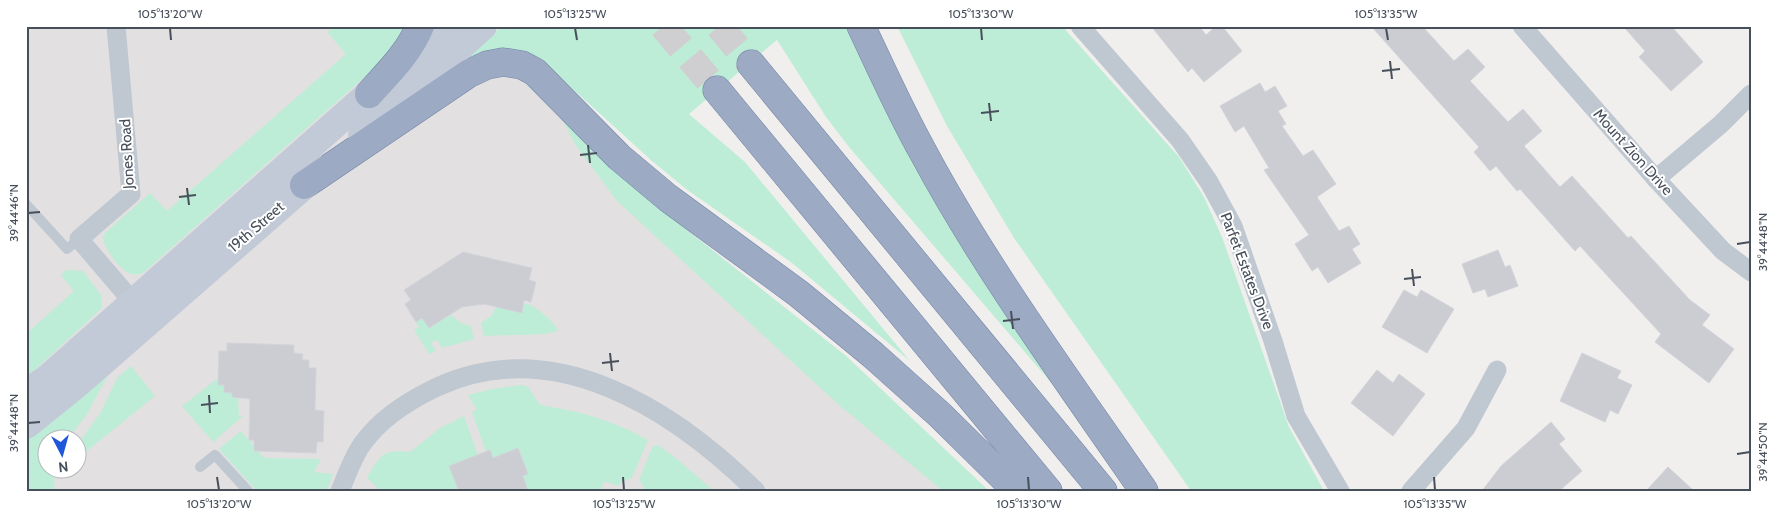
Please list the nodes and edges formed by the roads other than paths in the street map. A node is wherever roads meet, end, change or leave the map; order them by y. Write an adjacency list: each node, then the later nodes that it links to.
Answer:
1 (116, 26): 15 (street, Jones Road)
2 (420, 26): 10 (highway)
3 (454, 26): 10 (main road, 19th Street)
4 (484, 26): 13 (main road, 19th Street)
5 (861, 26): 28 (highway)
6 (1080, 26): 29 (street, Parfet Estates Drive)
7 (1522, 26): 12 (street, Mount Zion Drive)
8 (751, 64): 27 (highway)
9 (717, 90): 26 (highway)
10 (369, 94): 17 (main road, 19th Street)
11 (1751, 94): 12 (street)
12 (1656, 179): 16 (street, Mount Zion Drive)
13 (304, 185): 20 (main road, 19th Street); 25 (highway)
14 (26, 204): 15 (lane)
15 (80, 239): 17 (street)
16 (1751, 272)
17 (132, 301): 19 (main road, 19th Street)
18 (1497, 370): 30 (street)
19 (26, 393)
20 (26, 425)
21 (200, 467): 22 (lane)
22 (248, 491)
23 (340, 491): 24 (street)
24 (756, 491)
25 (1017, 491)
26 (1048, 491)
27 (1103, 491)
28 (1144, 491)
29 (1340, 491)
30 (1411, 491)

